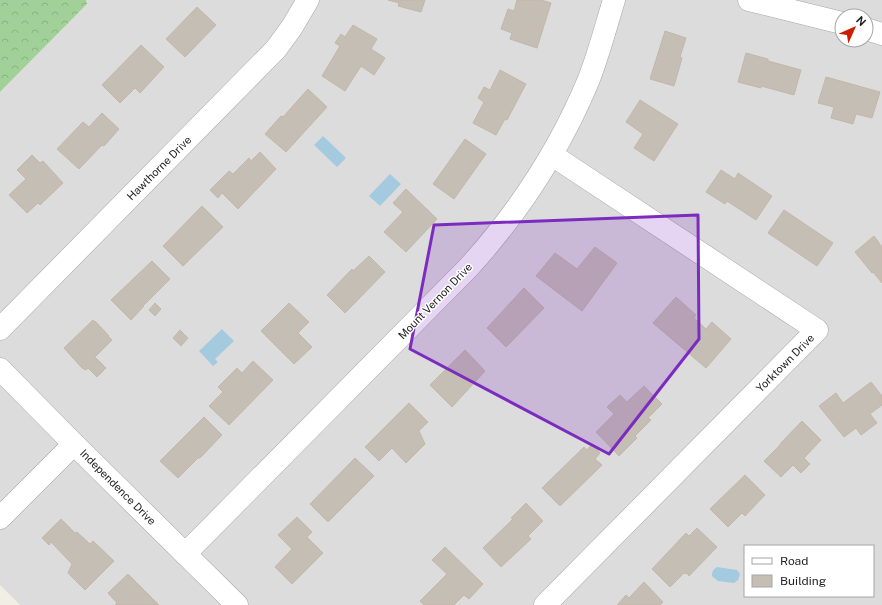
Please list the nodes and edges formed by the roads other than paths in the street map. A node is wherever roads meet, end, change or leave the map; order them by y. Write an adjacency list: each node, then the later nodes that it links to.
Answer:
1 (308, 0): 7 (street, Hawthorne Drive)
2 (614, 0): 6 (street, Mount Vernon Drive)
3 (749, 0): 4 (street)
4 (803, 7): 5 (street)
5 (834, 20)
6 (552, 155): 11 (street, Mount Vernon Drive); 13 (street, Yorktown Drive)
7 (0, 329)
8 (0, 369): 9 (street, Independence Drive)
9 (74, 444): 10 (street); 11 (street, Independence Drive)
10 (0, 518)
11 (185, 554): 12 (street, Independence Drive)
12 (237, 605)
13 (545, 605)

